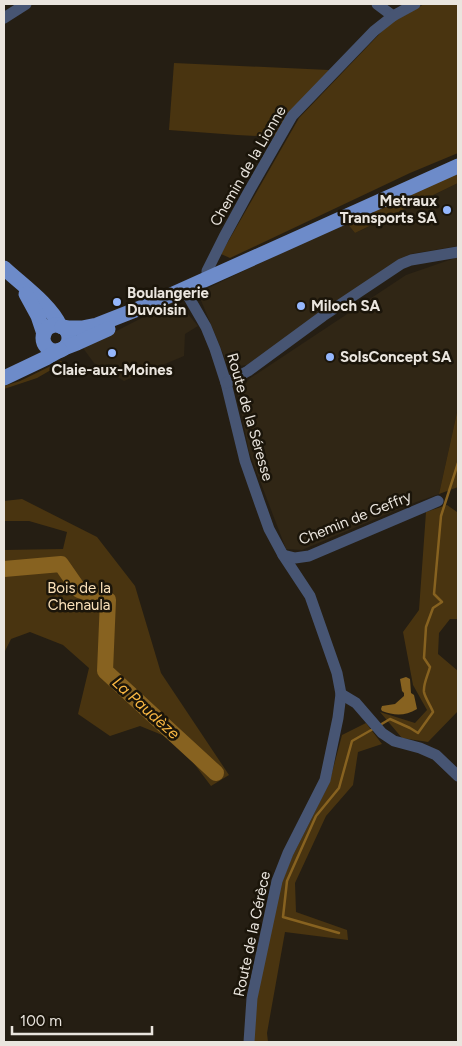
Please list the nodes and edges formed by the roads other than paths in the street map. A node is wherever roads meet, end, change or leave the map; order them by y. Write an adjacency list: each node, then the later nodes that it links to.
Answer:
1 (26, 4): 5 (street)
2 (376, 4): 4 (street)
3 (415, 4): 4 (street, Chemin de la Lionne)
4 (393, 16): 9 (street, Chemin de la Lionne)
5 (4, 18)
6 (458, 166): 9 (main road)
7 (458, 252): 17 (street)
8 (8, 271): 12 (main road); 13 (main road)
9 (207, 278): 10 (main road)
10 (184, 289): 11 (main road); 17 (street, Route de la Séresse)
11 (154, 303): 12 (main road); 14 (main road)
12 (61, 326): 13 (main road); 14 (main road)
13 (44, 337): 14 (main road); 15 (main road)
14 (62, 349): 16 (main road)
15 (4, 369)
16 (4, 378)
17 (226, 383): 19 (street, Route de la Séresse)
18 (438, 501): 19 (street, Chemin de Geffry)
19 (283, 554): 20 (street, Route de la Cérèce)
20 (341, 694): 21 (street); 22 (street, Route de la Cérèce)
21 (458, 776)
22 (249, 1042)

